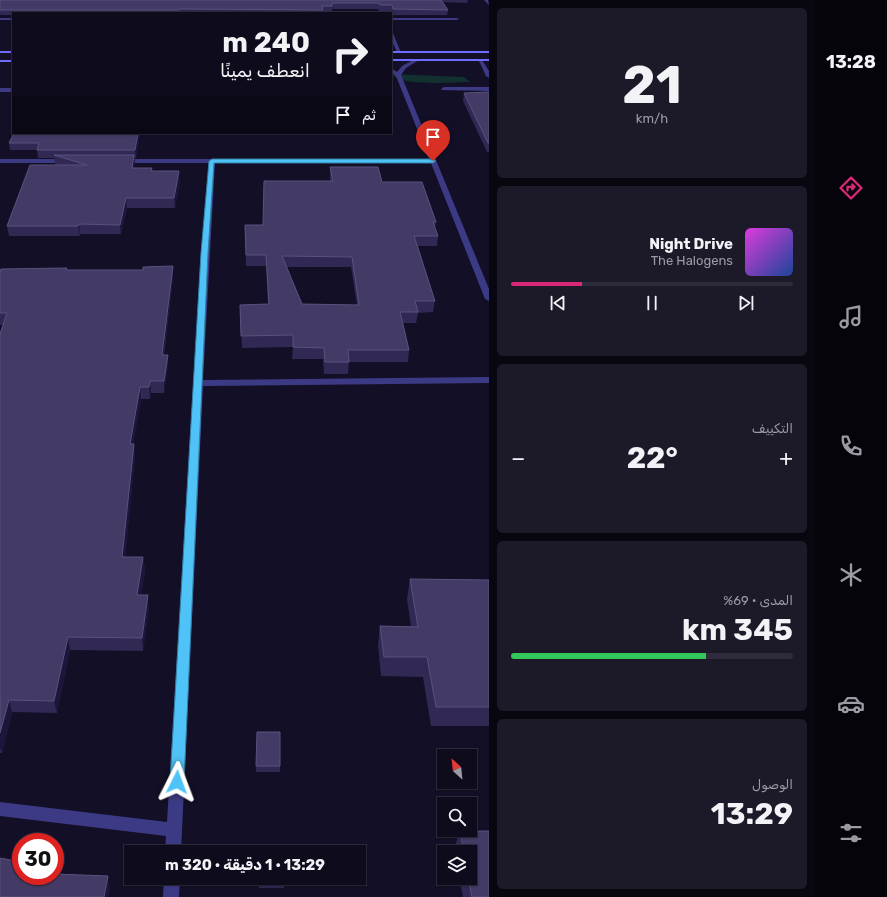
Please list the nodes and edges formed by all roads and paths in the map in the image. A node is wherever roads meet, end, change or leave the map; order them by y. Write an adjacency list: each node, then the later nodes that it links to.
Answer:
1 (486, 0): 2 (street)
2 (489, 4)
3 (0, 19): 4 (street)
4 (12, 19)
5 (392, 19): 6 (street)
6 (457, 19)
7 (392, 35): 11 (street)
8 (0, 52): 9 (main road)
9 (12, 52)
10 (392, 52): 11 (main road)
11 (399, 52): 12 (main road)
12 (489, 52)
13 (12, 60): 18 (main road)
14 (392, 60): 15 (main road)
15 (417, 60): 16 (main road); 20 (street)
16 (480, 60): 17 (main road); 21 (street)
17 (489, 60)
18 (0, 61)
19 (392, 71): 20 (street)
20 (398, 75): 30 (street)
21 (489, 76)
22 (444, 89): 23 (street)
23 (489, 89)
24 (0, 90): 25 (street)
25 (12, 90)
26 (0, 161): 27 (street)
27 (78, 161)
28 (118, 161): 29 (street)
29 (212, 161): 30 (street); 33 (street)
30 (433, 161): 31 (street)
31 (489, 299)
32 (489, 380): 33 (street)
33 (199, 383): 35 (street)
34 (0, 809): 35 (street)
35 (174, 830): 36 (street)
36 (173, 845)
37 (172, 885): 38 (street)
38 (171, 897)

